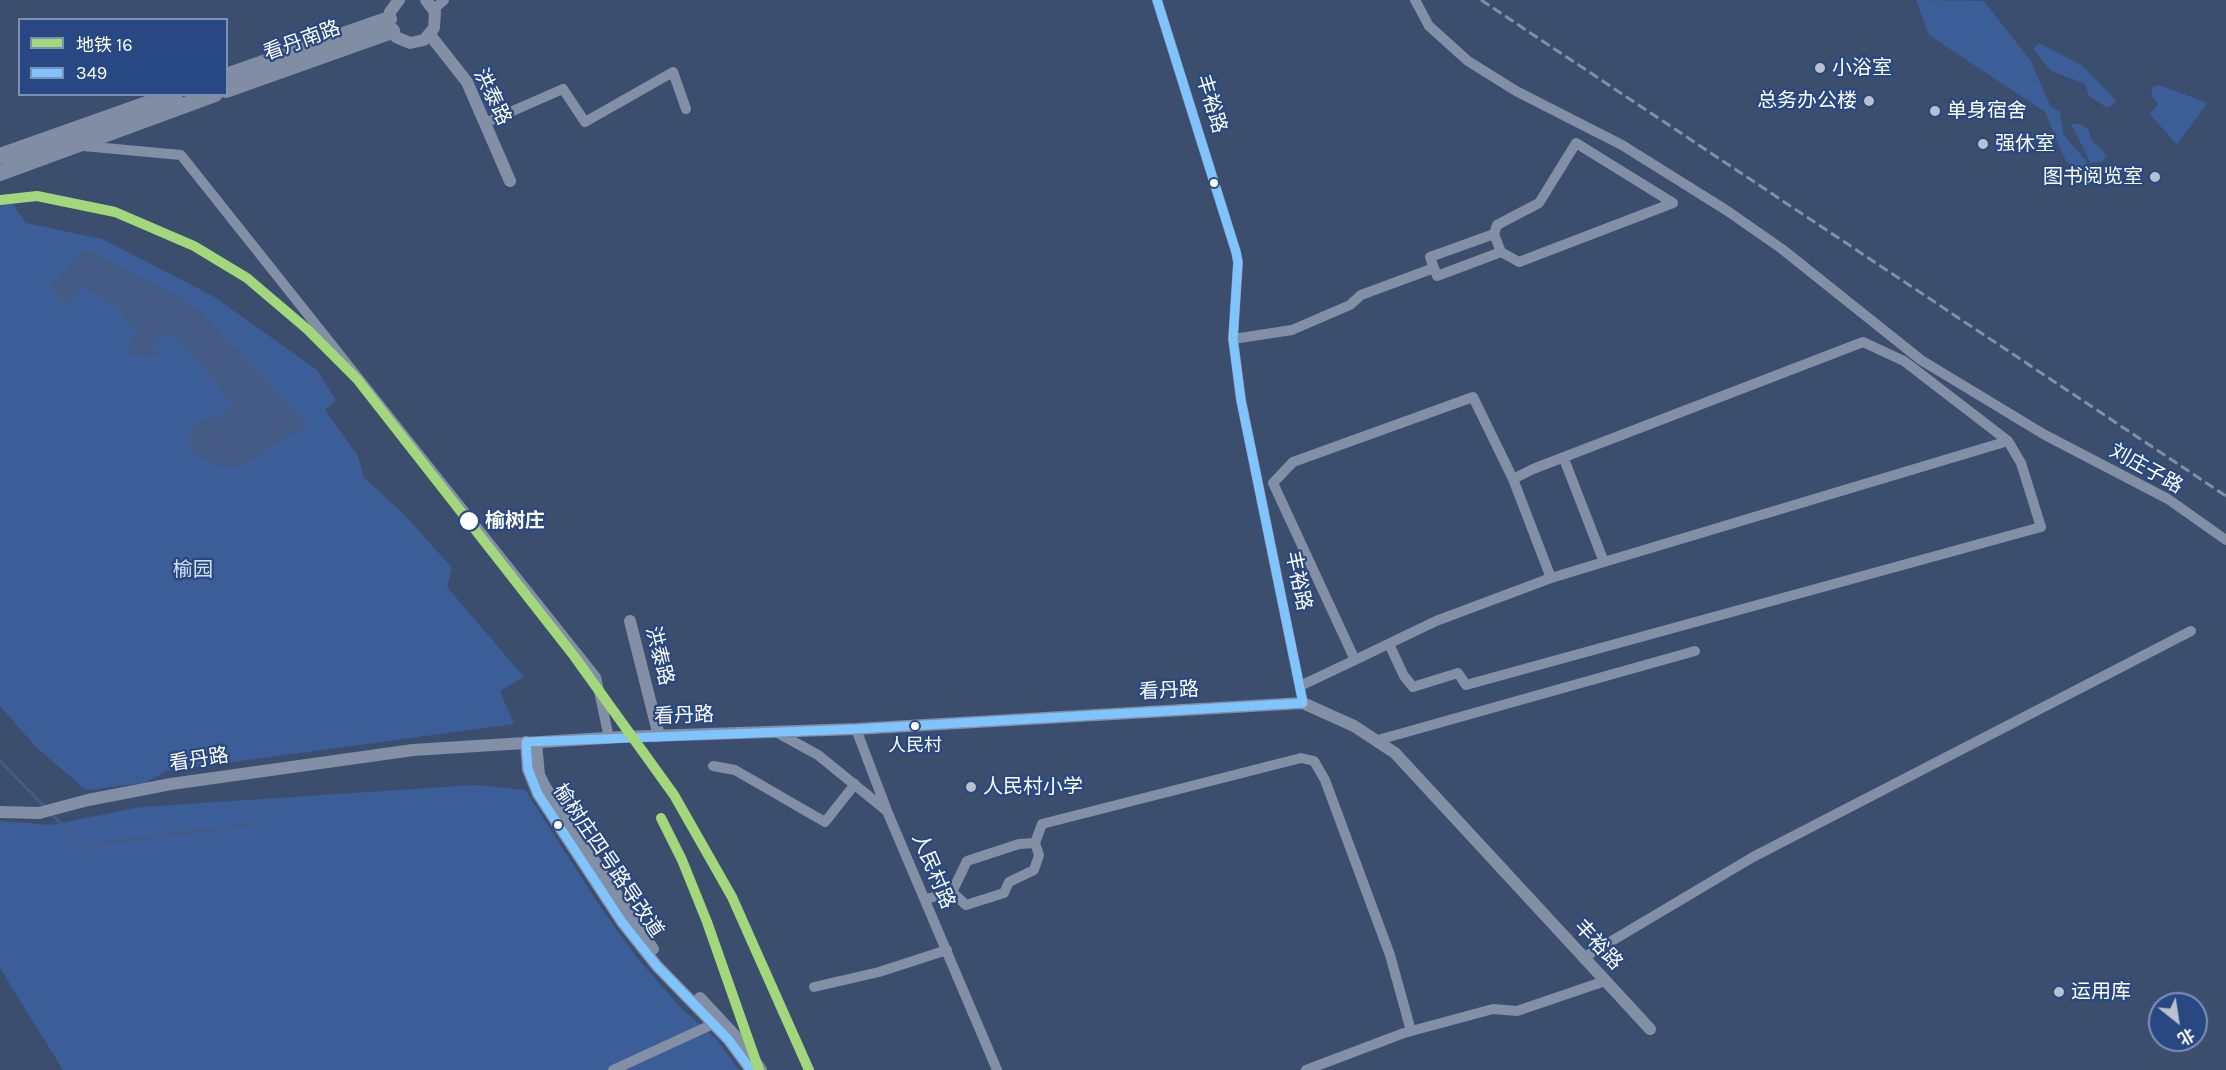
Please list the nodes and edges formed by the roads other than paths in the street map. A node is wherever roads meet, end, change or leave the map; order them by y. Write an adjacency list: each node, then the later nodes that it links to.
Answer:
1 (399, 0): 6 (street)
2 (444, 0): 5 (street)
3 (1157, 0): 21 (street, 丰裕路)
4 (1415, 0): 25 (street, 刘庄子路)
5 (430, 5): 7 (street)
6 (390, 25): 7 (street); 8 (main road, 看丹南路); 9 (main road, 看丹南路)
7 (430, 35): 13 (street, 洪泰路)
8 (228, 75)
9 (228, 89)
10 (169, 96): 15 (main road)
11 (210, 96): 14 (main road)
12 (686, 110): 13 (street)
13 (485, 123): 17 (street, 洪泰路)
14 (76, 145): 16 (main road); 38 (street)
15 (0, 156)
16 (0, 173)
17 (510, 181)
18 (1494, 234): 19 (street); 19 (street); 20 (street)
19 (1501, 252): 20 (street)
20 (1434, 268): 21 (street)
21 (1233, 339): 33 (street, 丰裕路)
22 (2008, 441): 23 (street); 26 (street); 30 (street)
23 (1564, 459): 24 (street); 26 (street)
24 (1513, 479): 27 (street); 32 (street)
25 (2226, 540)
26 (1604, 562): 27 (street)
27 (1551, 578): 30 (street)
28 (630, 621): 37 (street, 洪泰路)
29 (2191, 631): 49 (street)
30 (1389, 644): 32 (street)
31 (1695, 651): 39 (street)
32 (1355, 660): 33 (street)
33 (1300, 686): 34 (street, 丰裕路)
34 (1303, 703): 35 (street, 看丹路); 39 (street, 丰裕路)
35 (856, 729): 36 (street, 看丹路); 43 (street)
36 (778, 733): 37 (street, 看丹路); 42 (street, 人民村路)
37 (659, 736): 38 (street, 看丹路)
38 (609, 738): 40 (street, 看丹路)
39 (1377, 740): 49 (street, 丰裕路)
40 (531, 743): 44 (street, 看丹路); 52 (street, 榆树庄四号路导改道); 57 (street, 榆树庄四号路导改道)
41 (713, 766): 42 (street)
42 (855, 784): 43 (street, 人民村路)
43 (887, 811): 47 (street, 人民村路)
44 (0, 812)
45 (1035, 843): 46 (street); 46 (street); 54 (street)
46 (952, 891): 47 (street)
47 (926, 899): 48 (street, 人民村路)
48 (947, 950): 51 (street); 58 (street, 人民村路)
49 (1583, 958): 50 (street, 丰裕路)
50 (1605, 981): 53 (street, 丰裕路); 54 (street)
51 (814, 987)
52 (713, 1024): 55 (street); 56 (street, 榆树庄四号路导改道)
53 (1650, 1029)
54 (1411, 1031): 59 (street)
55 (613, 1070)
56 (751, 1070)
57 (761, 1070)
58 (997, 1070)
59 (1306, 1070)

